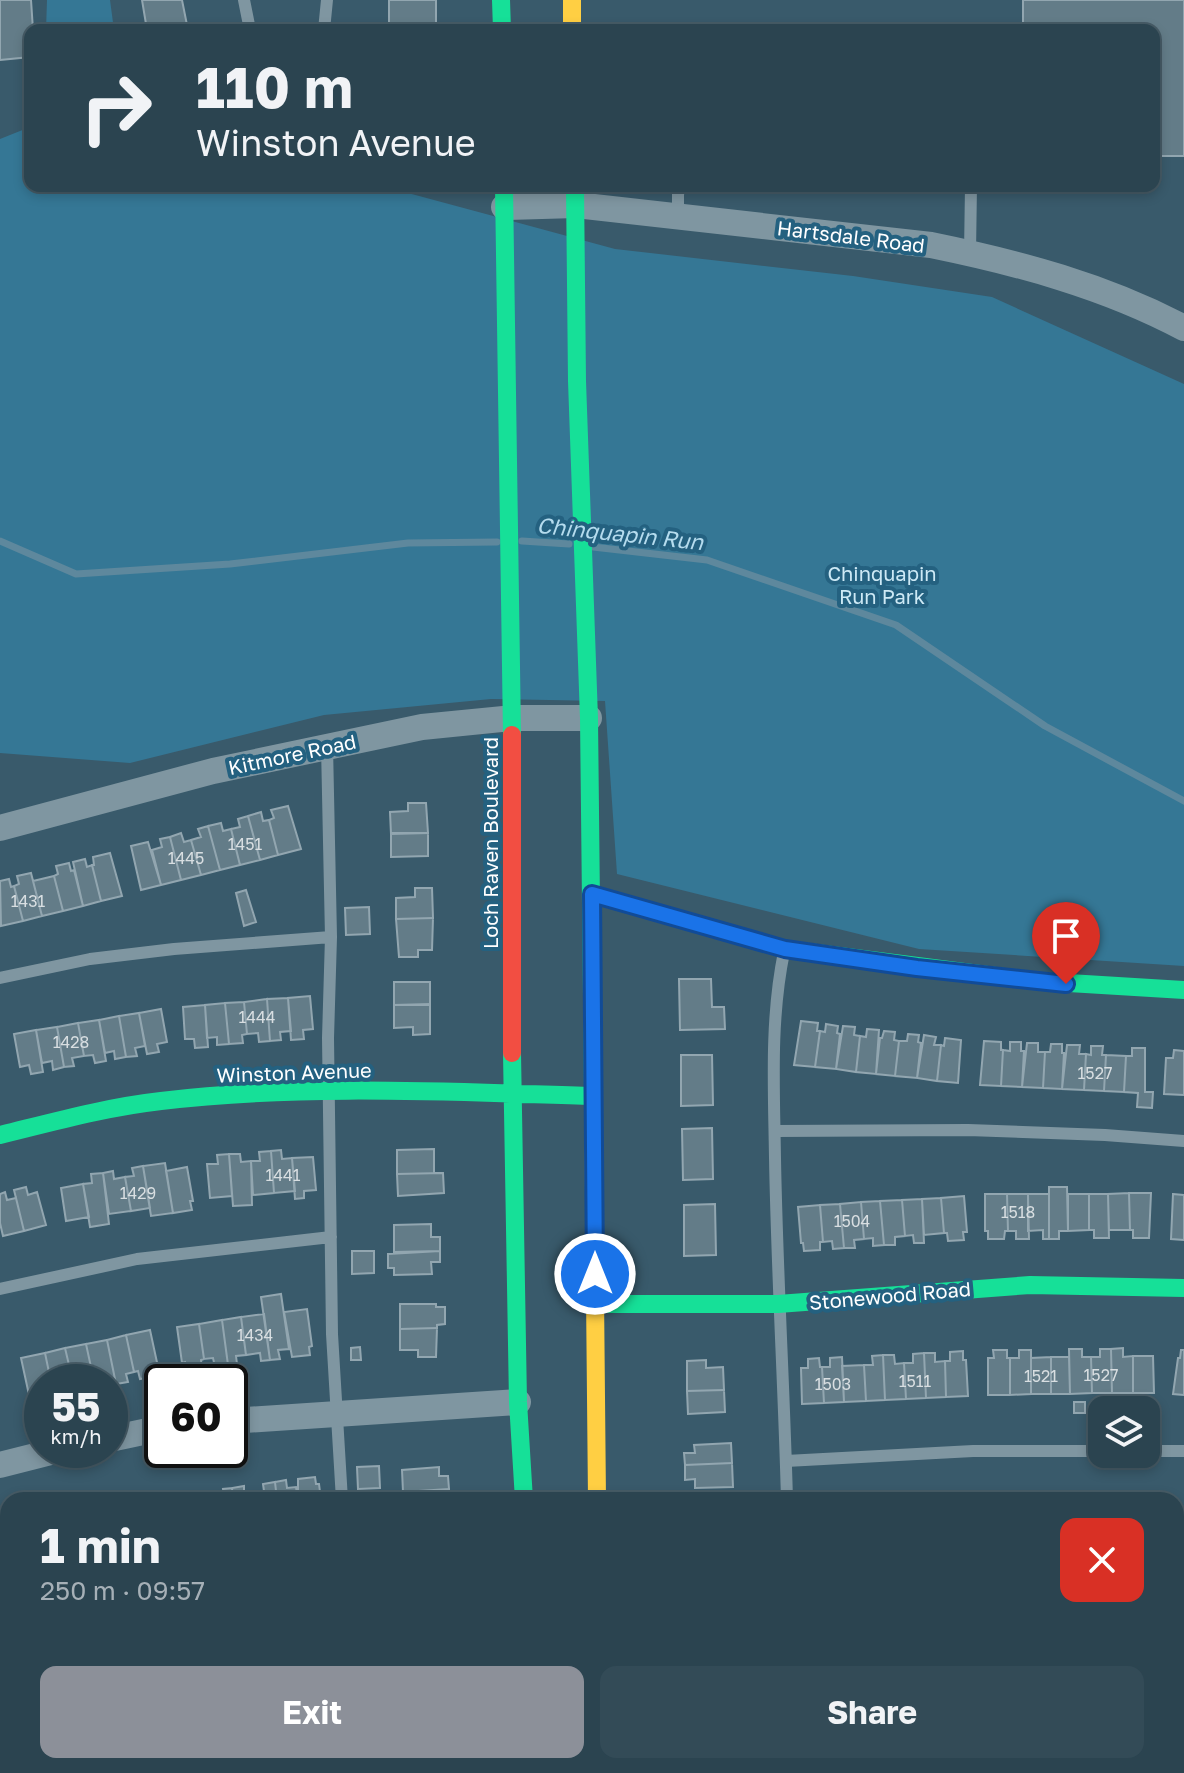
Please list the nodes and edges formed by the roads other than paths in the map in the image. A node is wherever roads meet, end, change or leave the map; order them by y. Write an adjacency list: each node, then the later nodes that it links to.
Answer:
1 (244, 0): 5 (lane)
2 (327, 0): 6 (lane)
3 (501, 0): 7 (main road)
4 (572, 0): 8 (main road)
5 (249, 24)
6 (325, 24)
7 (502, 24)
8 (572, 24)
9 (678, 192): 13 (lane)
10 (971, 192): 14 (lane)
11 (504, 196): 12 (street, Hartsdale Road); 16 (main road, Loch Raven Boulevard)
12 (575, 196): 13 (street, Hartsdale Road); 17 (main road)
13 (678, 217): 14 (street, Hartsdale Road)
14 (970, 253): 15 (street, Hartsdale Road)
15 (1184, 328)
16 (512, 718): 17 (street, Kitmore Road); 18 (street, Kitmore Road); 26 (main road, Loch Raven Boulevard)
17 (589, 718): 20 (main road)
18 (327, 746): 19 (street, Kitmore Road); 21 (lane)
19 (0, 828)
20 (592, 894): 22 (main road); 27 (main road)
21 (331, 937): 23 (lane); 25 (lane)
22 (785, 949): 24 (main road); 28 (lane)
23 (0, 978)
24 (1184, 990)
25 (329, 1090): 26 (main road, Winston Avenue); 29 (main road, Winston Avenue); 31 (lane)
26 (512, 1094): 27 (main road, Winston Avenue); 36 (main road, Loch Raven Boulevard)
27 (594, 1096): 34 (main road)
28 (775, 1131): 30 (lane); 35 (lane)
29 (0, 1135)
30 (1184, 1141)
31 (331, 1237): 33 (lane); 37 (lane)
32 (1184, 1288): 35 (main road, Stonewood Road)
33 (0, 1289)
34 (595, 1304): 35 (main road, Stonewood Road); 47 (main road)
35 (778, 1304): 43 (lane)
36 (518, 1402): 37 (street); 46 (main road, Loch Raven Boulevard)
37 (337, 1414): 38 (street); 45 (lane)
38 (248, 1420)
39 (1088, 1451): 43 (lane)
40 (1160, 1451): 41 (lane)
41 (1184, 1451)
42 (24, 1459): 44 (street)
43 (786, 1461): 48 (lane)
44 (0, 1465)
45 (342, 1492)
46 (524, 1492)
47 (597, 1492)
48 (787, 1492)

